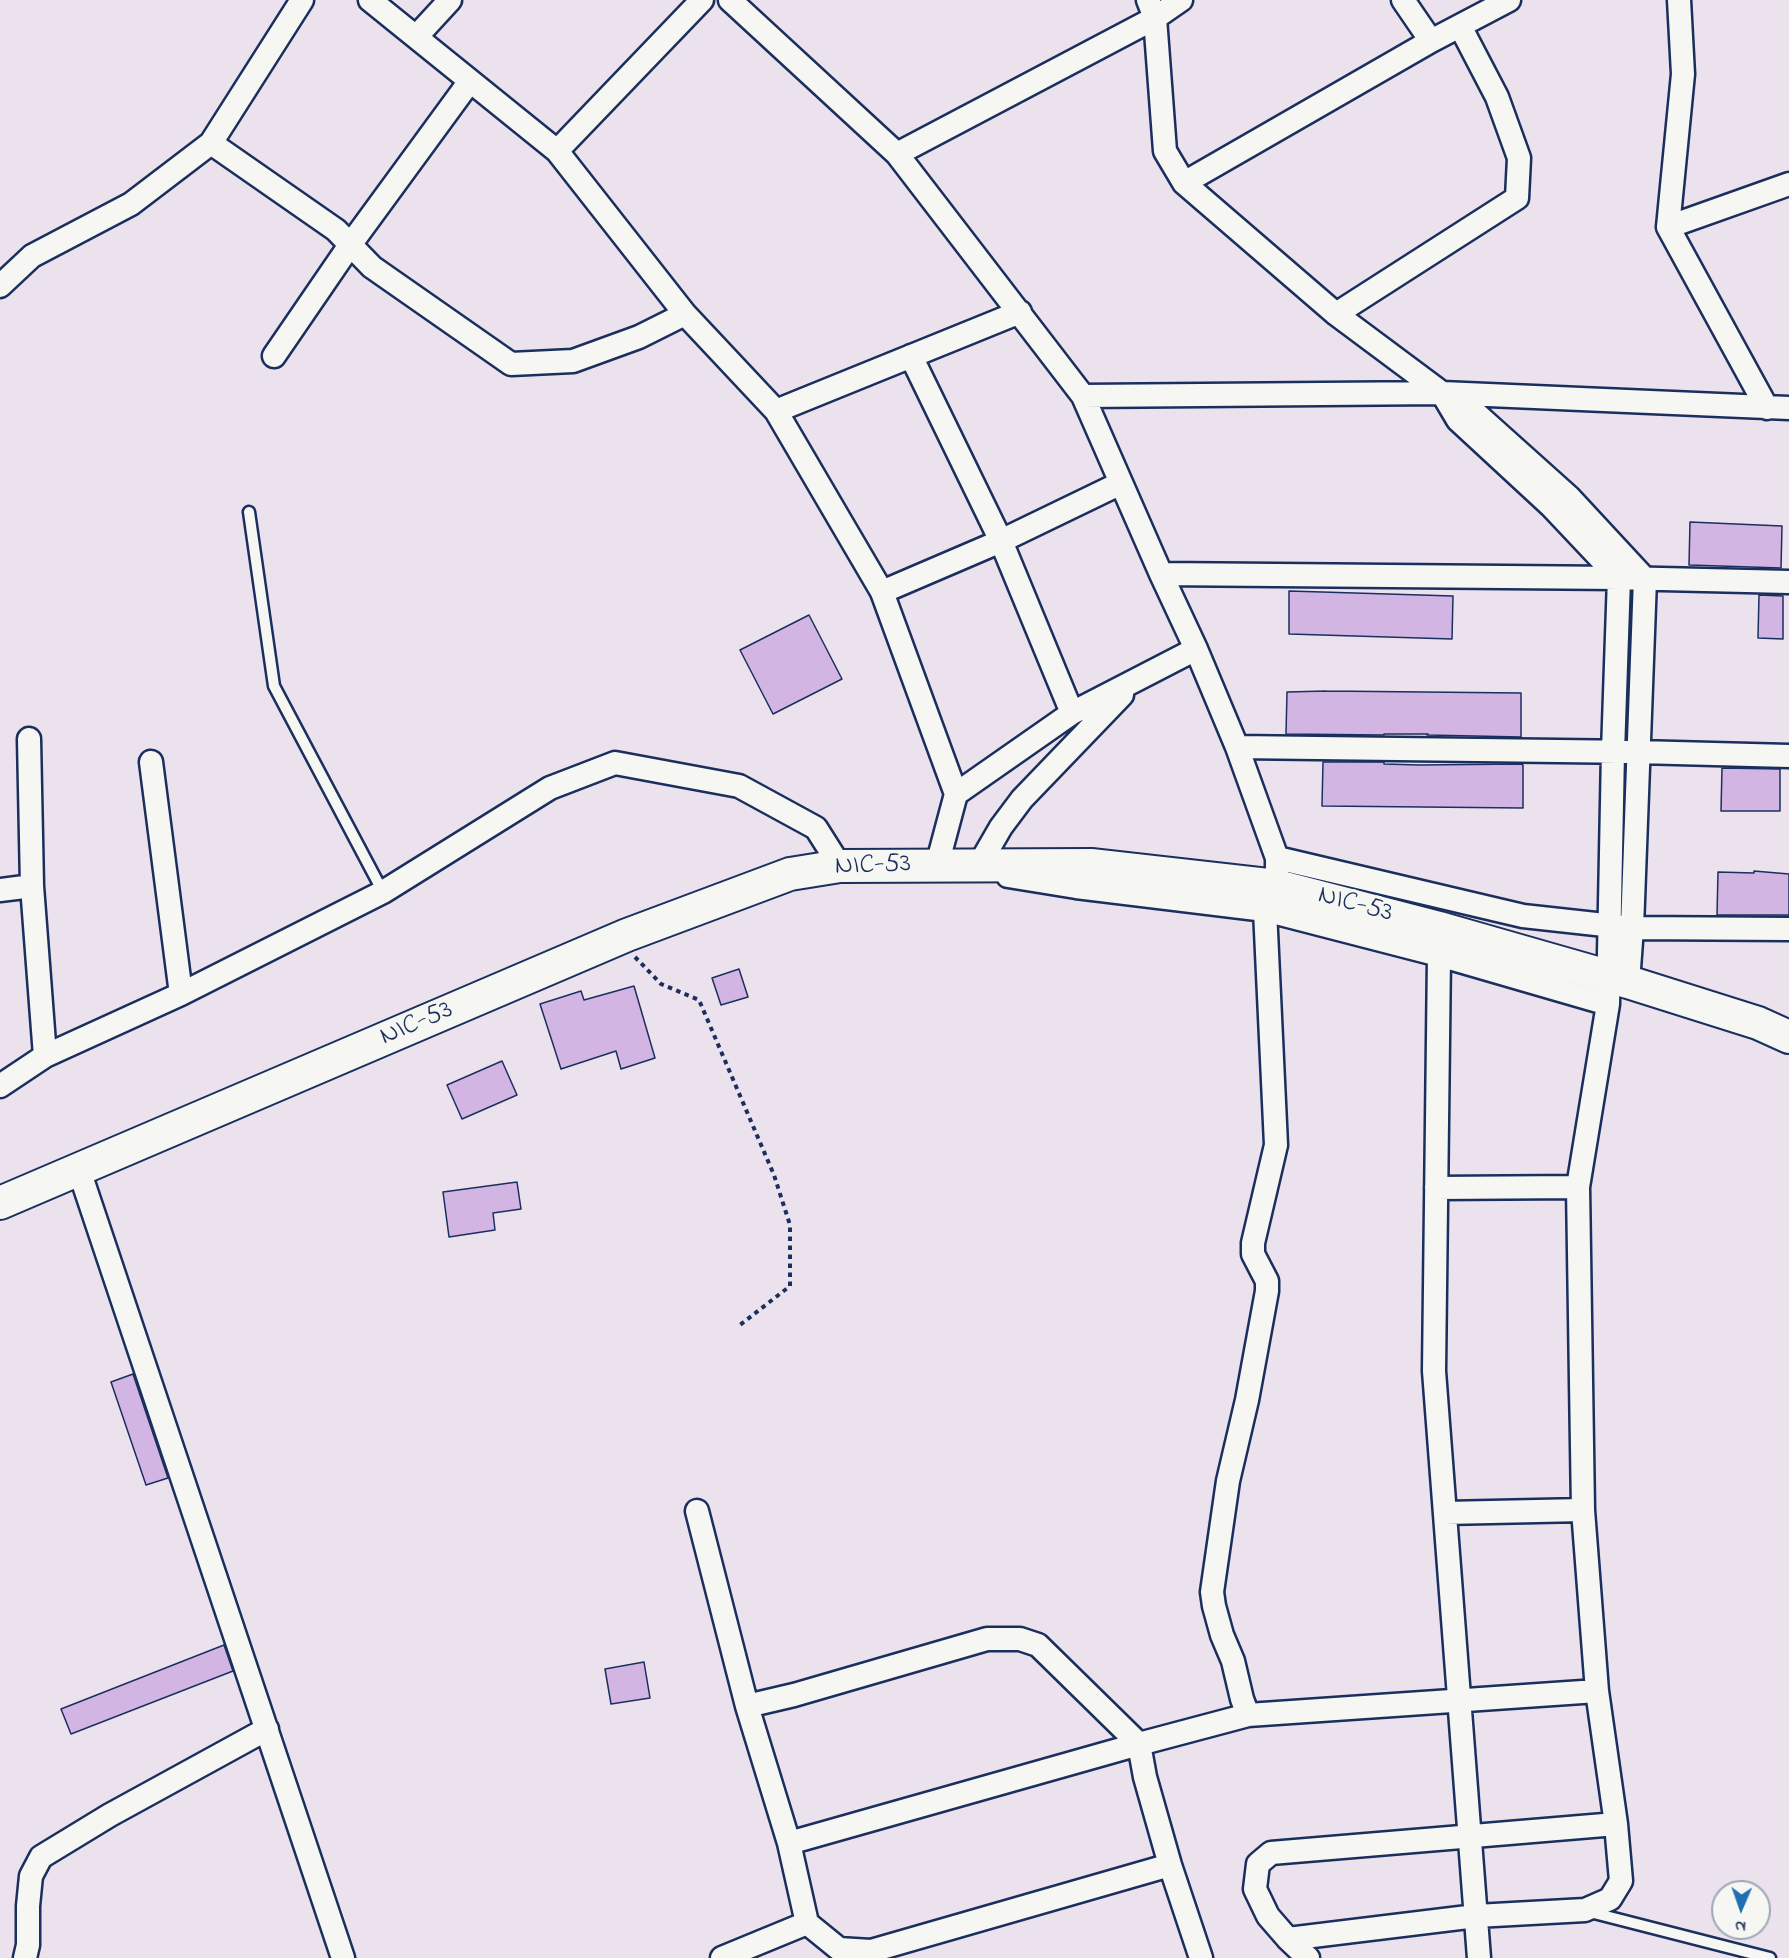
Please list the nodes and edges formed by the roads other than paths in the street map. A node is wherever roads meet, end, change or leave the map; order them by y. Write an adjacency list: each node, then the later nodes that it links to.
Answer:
1 (302, 0): 15 (street)
2 (370, 0): 12 (street)
3 (450, 0): 12 (street)
4 (702, 0): 16 (street)
5 (730, 0): 17 (street)
6 (1181, 0): 10 (street)
7 (1403, 0): 13 (street)
8 (1509, 0): 11 (street)
9 (1679, 0): 20 (street)
10 (1152, 9): 17 (street); 18 (street)
11 (1461, 26): 13 (street); 24 (street)
12 (416, 37): 14 (street)
13 (1431, 41): 18 (street)
14 (470, 81): 16 (street); 21 (street)
15 (211, 143): 21 (street); 22 (street)
16 (557, 151): 25 (street)
17 (897, 154): 23 (street)
18 (1184, 183): 24 (street)
19 (1789, 184): 20 (street)
20 (1668, 227): 30 (street)
21 (350, 245): 25 (street); 26 (street)
22 (0, 286)
23 (1020, 312): 27 (street); 29 (street)
24 (1336, 314): 28 (street)
25 (685, 315): 31 (street)
26 (274, 356)
27 (911, 356): 31 (street); 35 (street)
28 (1442, 393): 29 (street); 30 (street); 33 (street)
29 (1083, 396): 32 (street)
30 (1778, 408)
31 (776, 411): 40 (street)
32 (1121, 483): 35 (street); 36 (street)
33 (1560, 501): 37 (street); 38 (street)
34 (249, 512): 57 (lane)
35 (1000, 541): 40 (street); 43 (street)
36 (1161, 574): 37 (street); 41 (street)
37 (1619, 578): 38 (street); 46 (street)
38 (1645, 579): 39 (street); 47 (street)
39 (1789, 582)
40 (882, 592): 50 (street)
41 (1196, 650): 42 (street); 45 (street)
42 (1135, 681): 43 (street); 52 (street)
43 (1072, 713): 50 (street)
44 (29, 739): 55 (street)
45 (1237, 747): 46 (street); 54 (street)
46 (1612, 752): 47 (street); 58 (street)
47 (1638, 752): 48 (street); 59 (street)
48 (1789, 756)
49 (152, 762): 63 (street)
50 (956, 794): 51 (street)
51 (937, 865): 52 (main road, NIC-53 / NIC-53); 53 (main road, NIC-53 / NIC-53); 54 (street)
52 (979, 865): 54 (main road, NIC-53 / NIC-53)
53 (840, 866): 57 (street); 67 (main road, NIC-53 / NIC-53)
54 (1273, 885): 58 (street); 61 (street); 62 (main road, NIC-53 / NIC-53); 77 (street)
55 (32, 886): 56 (street); 65 (street)
56 (0, 890)
57 (383, 891): 63 (street)
58 (1609, 926): 59 (street); 62 (street)
59 (1632, 928): 60 (street); 62 (street)
60 (1789, 929)
61 (1438, 955): 62 (street); 69 (street)
62 (1615, 987): 64 (main road, NIC-53 / NIC-53); 68 (street)
63 (181, 994): 65 (street)
64 (1789, 1037)
65 (45, 1056): 66 (street)
66 (0, 1086)
67 (79, 1170): 70 (main road, NIC-53 / NIC-53); 78 (street)
68 (1578, 1186): 69 (street); 71 (street)
69 (1436, 1188): 73 (street)
70 (0, 1203)
71 (1582, 1510): 73 (street); 74 (street)
72 (697, 1511): 76 (street)
73 (1445, 1513): 75 (street)
74 (1598, 1691): 75 (street); 80 (street)
75 (1459, 1700): 77 (street); 81 (street)
76 (747, 1706): 79 (street); 82 (street)
77 (1248, 1715): 79 (street)
78 (267, 1729): 89 (street); 90 (street)
79 (1138, 1744): 82 (street); 83 (street)
80 (1616, 1824): 81 (street); 84 (street)
81 (1470, 1837): 85 (street); 87 (street)
82 (789, 1843): 86 (street)
83 (1170, 1865): 88 (street); 92 (street)
84 (1585, 1910): 85 (street); 95 (lane)
85 (1476, 1916): 87 (street); 94 (street)
86 (807, 1923): 88 (street); 91 (street)
87 (1288, 1939): 93 (street)
88 (872, 1955)
89 (25, 1958)
90 (343, 1958)
91 (722, 1958)
92 (1201, 1958)
93 (1308, 1958)
94 (1479, 1958)
95 (1770, 1958)

